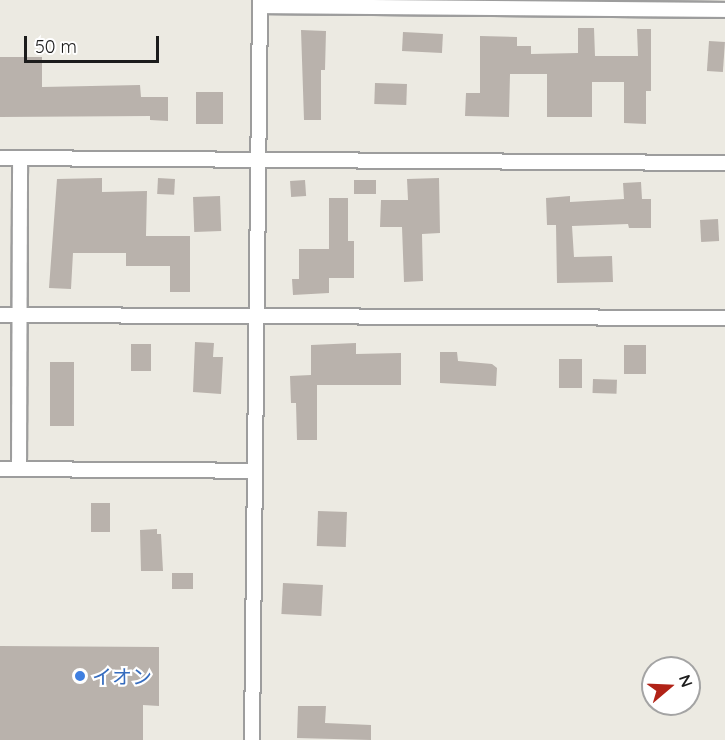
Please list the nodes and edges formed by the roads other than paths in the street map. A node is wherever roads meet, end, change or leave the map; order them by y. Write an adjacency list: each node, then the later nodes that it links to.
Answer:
1 (260, 3): 2 (street); 5 (street)
2 (725, 10)
3 (0, 158): 4 (street)
4 (20, 158): 5 (street); 8 (street)
5 (257, 162): 6 (street); 9 (street)
6 (725, 163)
7 (0, 315): 8 (street)
8 (22, 316): 9 (street); 12 (street)
9 (256, 316): 10 (street); 13 (street)
10 (725, 318)
11 (0, 469): 12 (street)
12 (19, 469): 13 (street)
13 (255, 471): 14 (street)
14 (252, 740)

